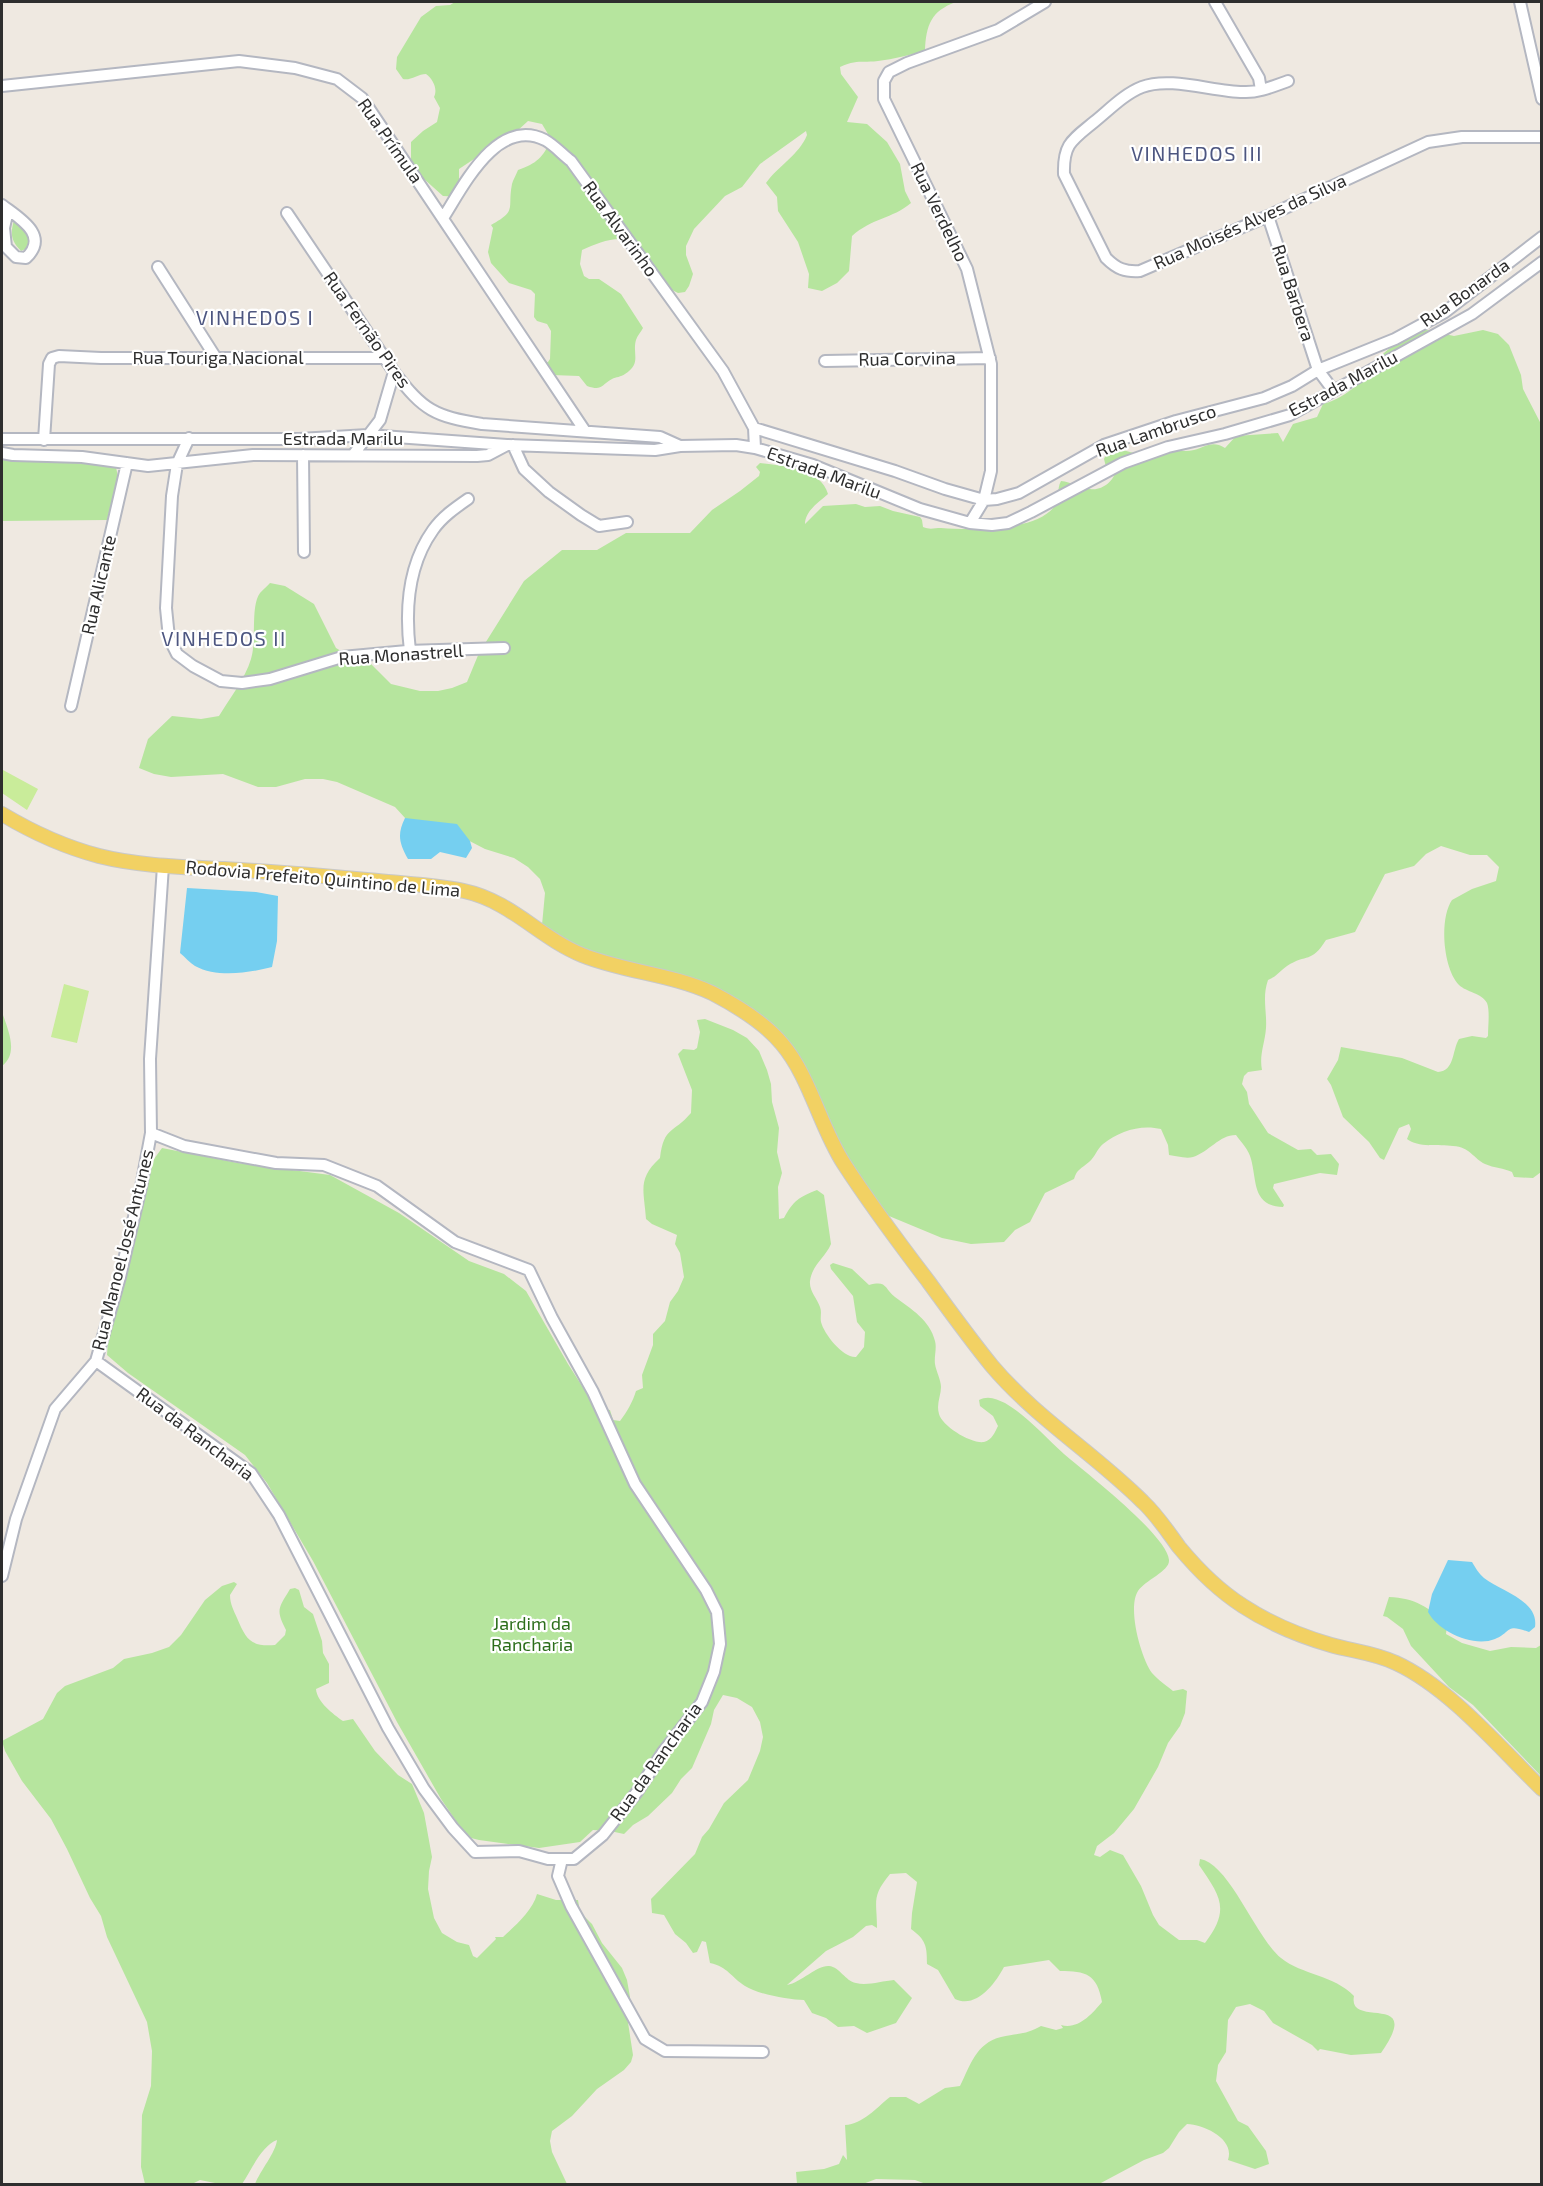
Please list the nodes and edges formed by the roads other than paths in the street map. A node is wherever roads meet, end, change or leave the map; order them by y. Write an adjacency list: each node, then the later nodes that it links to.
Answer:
1 (1045, 2): 17 (street, Rua Verdelho)
2 (1215, 2): 6 (street)
3 (1520, 2): 7 (street)
4 (1288, 81): 6 (street, Rua Moisés Alves da Silva)
5 (2, 86): 11 (street, Rua Prímula)
6 (1261, 90): 10 (street, Rua Moisés Alves da Silva)
7 (1542, 99)
8 (1542, 137): 10 (street, Rua Moisés Alves da Silva)
9 (287, 213): 16 (street, Rua Fernão Pires)
10 (1268, 216): 19 (street, Rua Barbera)
11 (443, 218): 22 (street, Rua Alvarinho); 23 (street, Rua Prímula)
12 (1542, 237): 19 (street, Rua Bonarda)
13 (1542, 262): 21 (street, Estrada Marilu)
14 (158, 267): 15 (street)
15 (216, 358): 16 (street, Rua Touriga Nacional); 27 (street, Rua Touriga Nacional)
16 (385, 358): 20 (street, Rua Fernão Pires)
17 (990, 358): 18 (street, Rua Corvina); 37 (street, Rua Verdelho)
18 (825, 361)
19 (1318, 370): 21 (street, Rua Barbera); 37 (street, Rua Lambrusco)
20 (394, 372): 23 (street, Rua Fernão Pires); 24 (street)
21 (1333, 390): 39 (street, Estrada Marilu)
22 (754, 428): 30 (street, Rua Alvarinho); 37 (street, Rua Lambrusco)
23 (585, 431): 29 (street, Rua Fernão Pires)
24 (368, 435): 25 (street, Estrada Marilu); 28 (street, Estrada Marilu); 33 (street)
25 (189, 438): 27 (street, Estrada Marilu); 35 (street, Rua Monastrell)
26 (2, 439): 27 (street, Estrada Marilu)
27 (44, 440)
28 (510, 445): 29 (street, Estrada Marilu); 33 (street); 38 (street)
29 (680, 446): 30 (street, Estrada Marilu)
30 (755, 448): 39 (street, Estrada Marilu)
31 (2, 453): 34 (street)
32 (303, 455): 33 (street); 35 (street); 40 (street)
33 (353, 455)
34 (127, 463): 35 (street); 43 (street, Rua Alicante)
35 (177, 464): 42 (street, Rua Monastrell)
36 (468, 499): 42 (street)
37 (984, 500): 39 (street, Rua Verdelho)
38 (627, 522)
39 (970, 524)
40 (304, 552)
41 (504, 648): 42 (street, Rua Monastrell)
42 (410, 651)
43 (70, 706)
44 (2, 814): 45 (main road, Rodovia Prefeito Quintino de Lima)
45 (163, 866): 46 (street, Rua Manoel José Antunes); 49 (main road, Rodovia Prefeito Quintino de Lima)
46 (151, 1133): 47 (street, Rua Manoel José Antunes); 50 (street, Rua da Rancharia)
47 (96, 1361): 48 (street, Rua Manoel José Antunes); 50 (street, Rua da Rancharia)
48 (2, 1576)
49 (1542, 1789)
50 (562, 1859): 51 (street)
51 (763, 2052)

